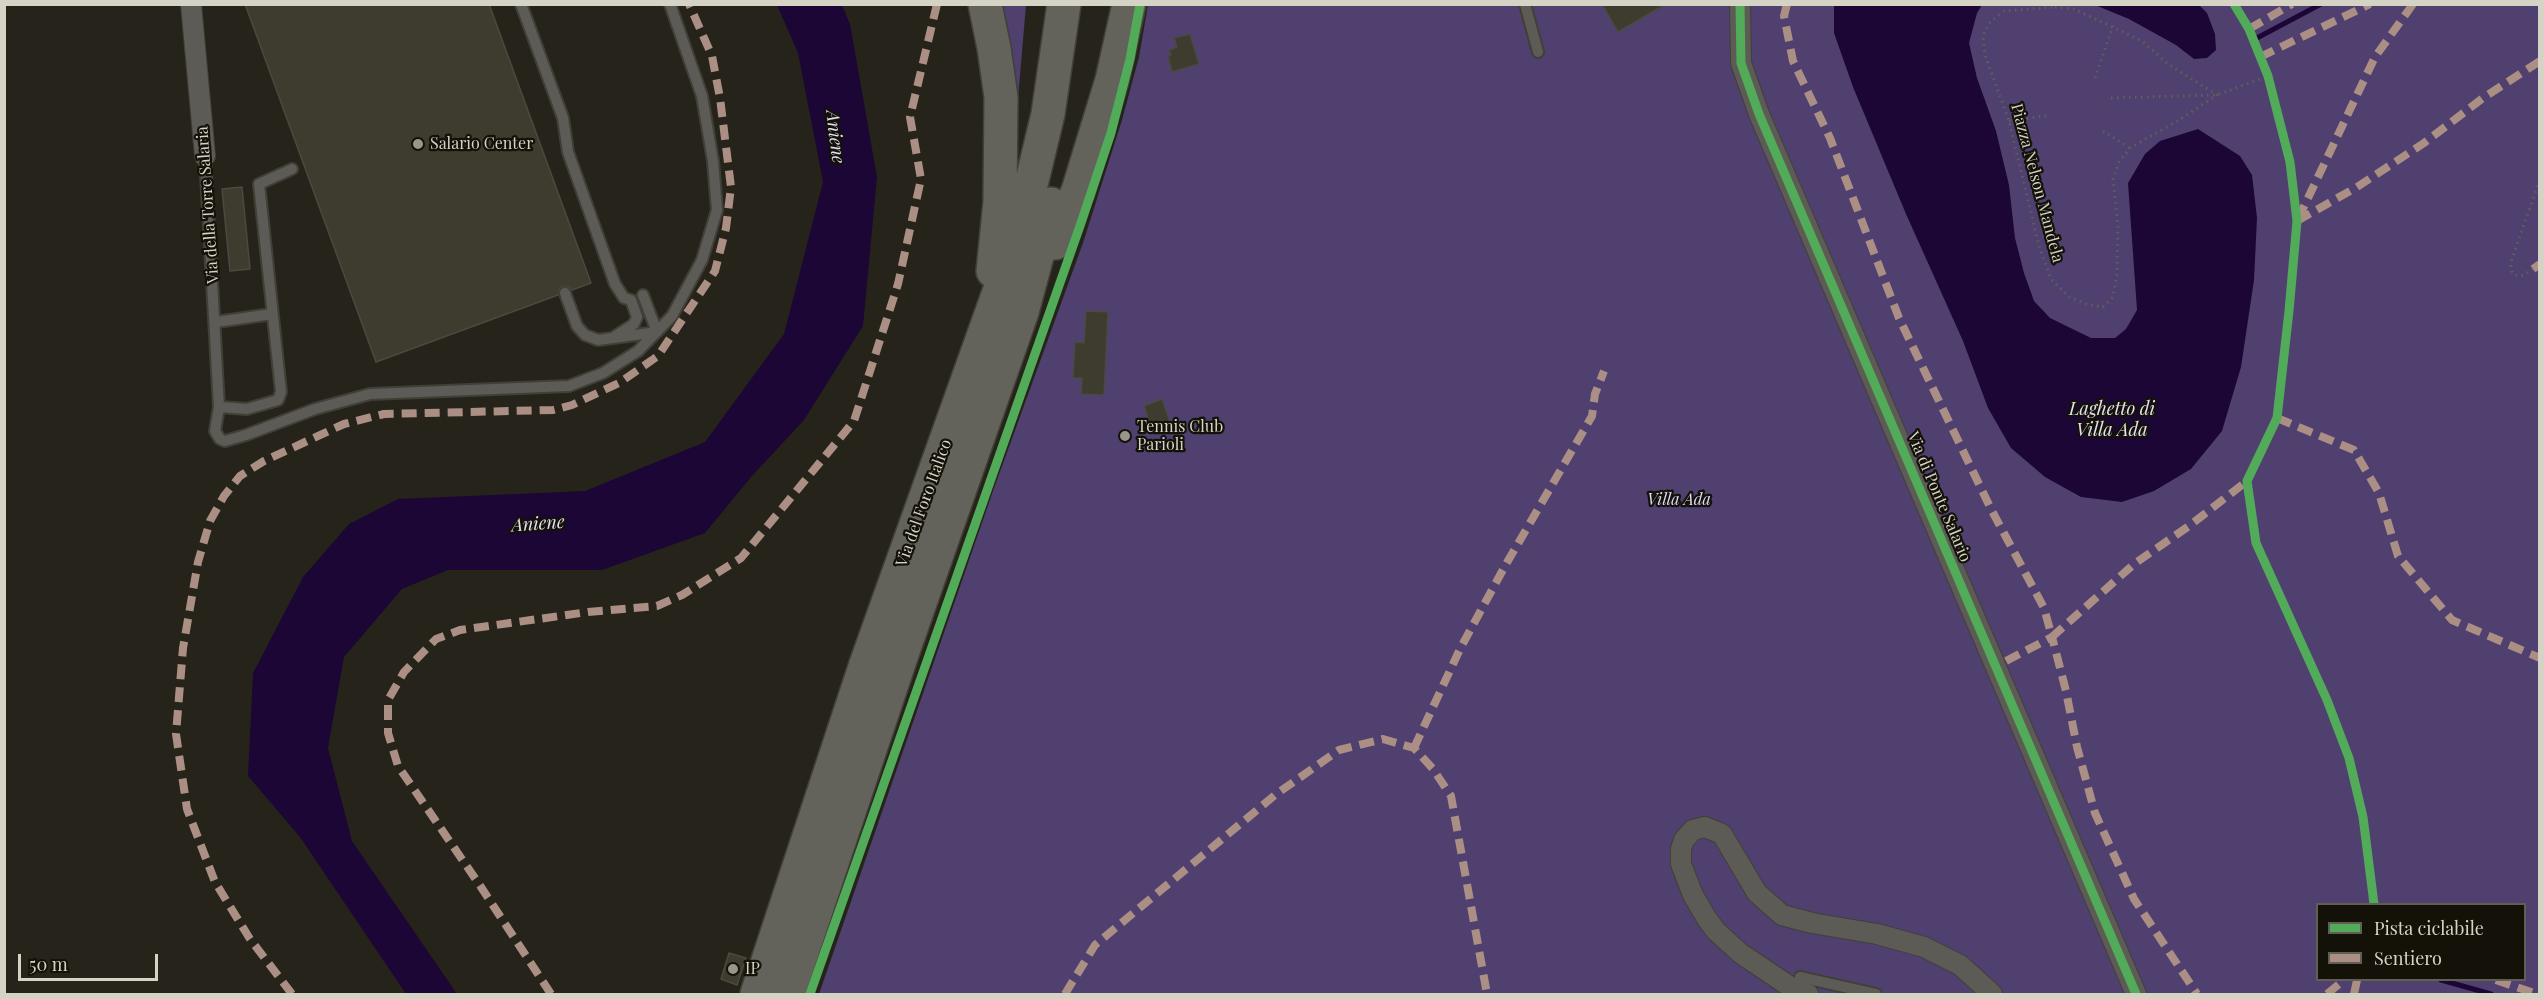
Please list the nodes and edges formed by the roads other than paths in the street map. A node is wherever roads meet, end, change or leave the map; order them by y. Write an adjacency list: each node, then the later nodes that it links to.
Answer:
1 (191, 4): 13 (street, Via della Torre Salaria)
2 (521, 4): 23 (lane)
3 (670, 4): 22 (lane)
4 (985, 4): 24 (highway)
5 (1044, 4): 16 (highway)
6 (1064, 4): 16 (highway, Via del Foro Italico)
7 (1086, 4): 19 (highway, Via del Foro Italico)
8 (1108, 4): 14 (highway)
9 (1129, 4): 14 (highway)
10 (1526, 4): 12 (lane)
11 (1740, 4): 31 (street, Via di Ponte Salario)
12 (1538, 52)
13 (205, 156): 21 (lane, Via della Torre Salaria)
14 (1085, 166): 19 (highway)
15 (292, 169): 20 (lane)
16 (1032, 189): 24 (highway, Via del Foro Italico)
17 (565, 293): 23 (lane)
18 (643, 295): 22 (lane)
19 (1022, 312): 28 (highway, Via del Foro Italico)
20 (272, 314): 21 (lane); 25 (lane)
21 (216, 322): 25 (lane, Via della Torre Salaria)
22 (657, 332): 23 (lane); 25 (lane, Via della Torre Salaria)
23 (614, 337)
24 (984, 339): 27 (highway, Via del Foro Italico)
25 (219, 407)
26 (1804, 986): 29 (lane); 30 (street)
27 (757, 994)
28 (788, 994)
29 (1876, 994)
30 (1992, 994)
31 (2136, 994)

